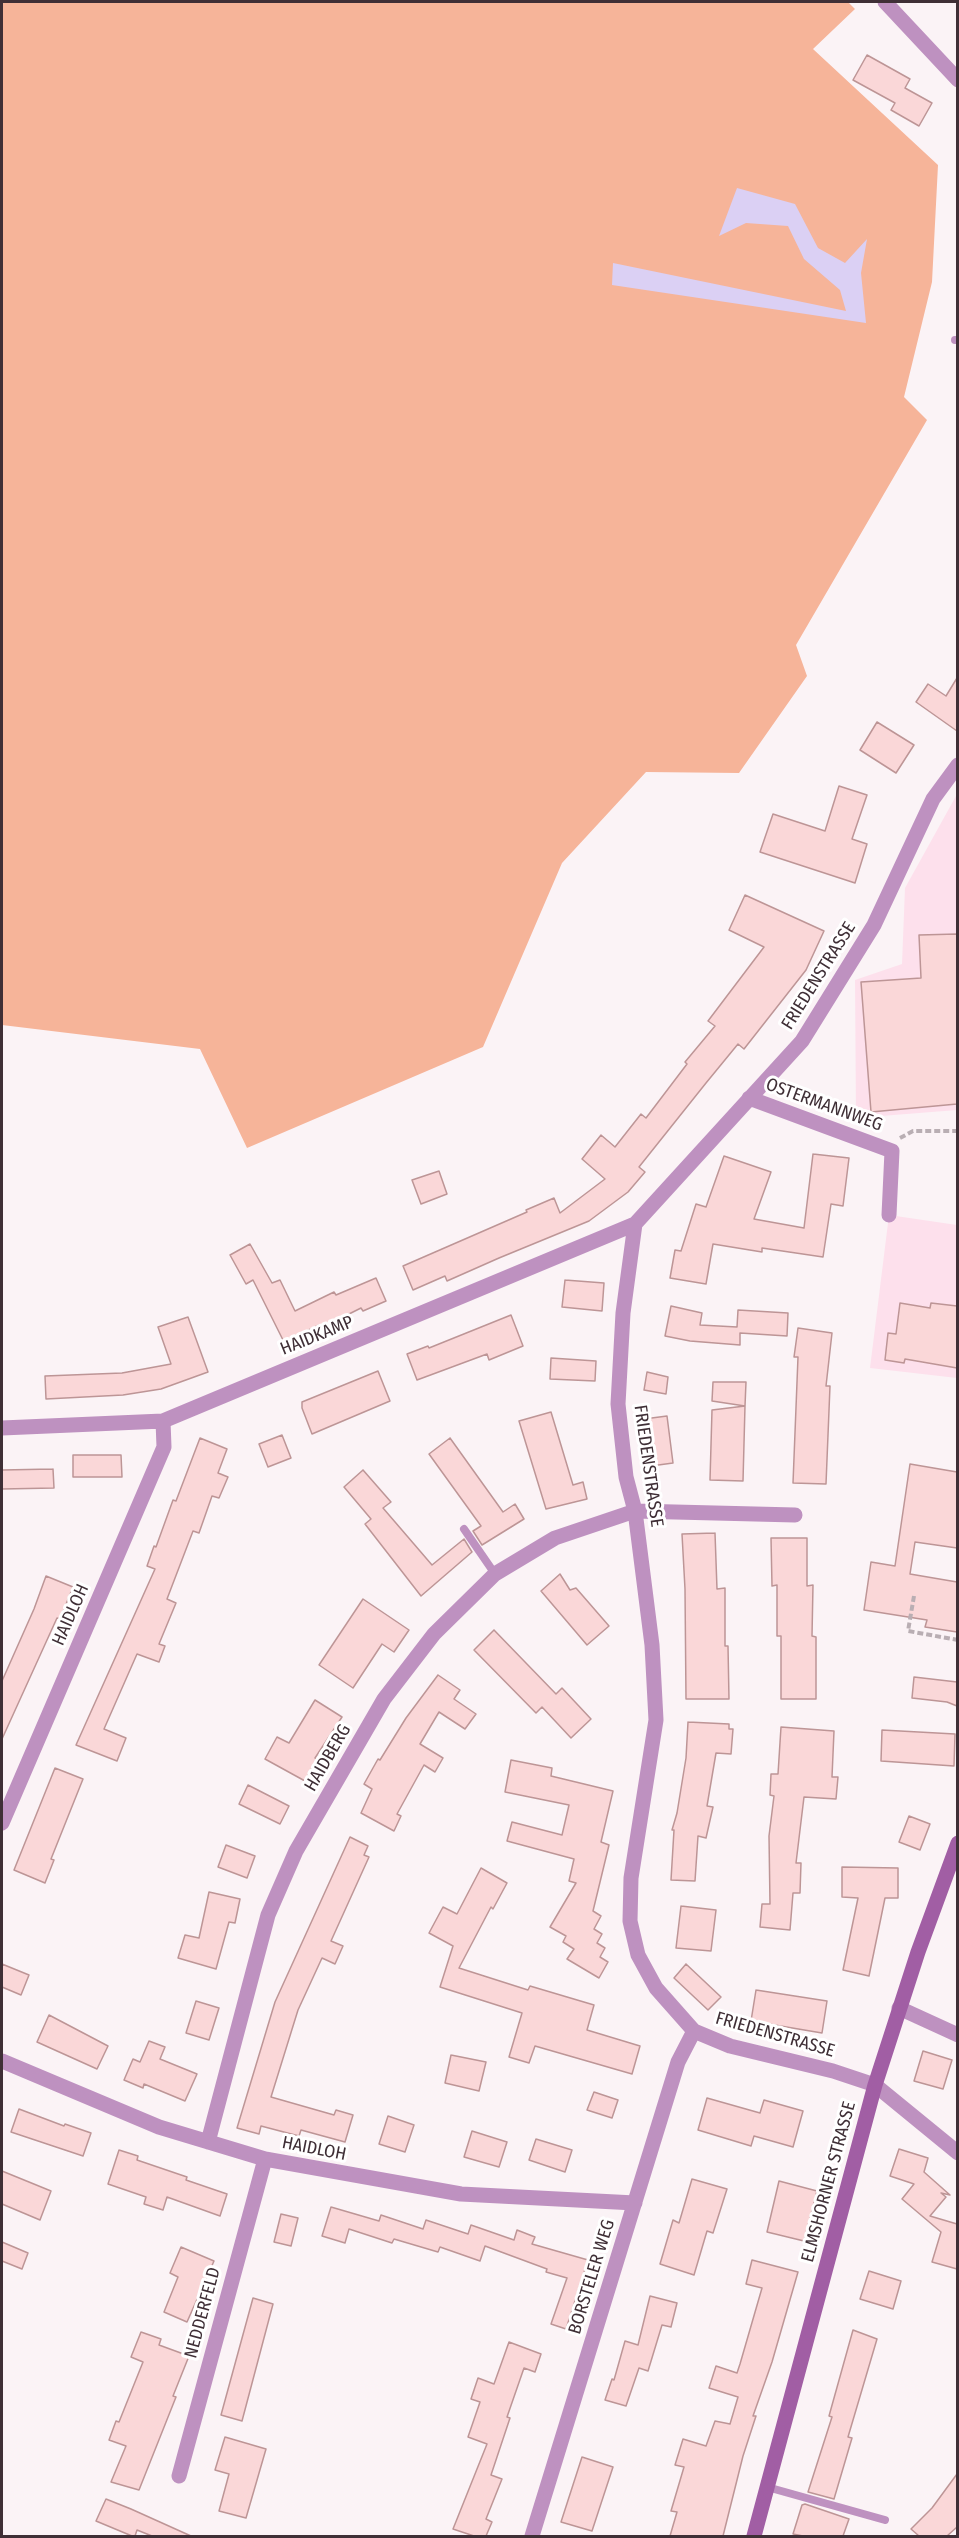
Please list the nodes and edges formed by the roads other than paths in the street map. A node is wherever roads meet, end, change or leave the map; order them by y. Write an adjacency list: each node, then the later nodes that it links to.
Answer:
1 (885, 2): 2 (street)
2 (957, 80)
3 (957, 765): 4 (street, FRIEDENSTRASSE)
4 (749, 1098): 5 (street, OSTERMANNWEG); 6 (street, FRIEDENSTRASSE)
5 (889, 1215)
6 (635, 1224): 7 (street, HAIDKAMP); 9 (street, FRIEDENSTRASSE)
7 (163, 1421): 8 (street, HAIDKAMP); 13 (street, HAIDLOH)
8 (2, 1428)
9 (635, 1511): 10 (street); 12 (street, HAIDBERG); 16 (street, FRIEDENSTRASSE)
10 (795, 1515)
11 (464, 1529): 12 (lane)
12 (495, 1574): 20 (street, HAIDBERG)
13 (2, 1822)
14 (957, 1843): 15 (main road, ELMSHORNER STRASSE)
15 (899, 2008): 17 (street); 19 (main road, ELMSHORNER STRASSE)
16 (694, 2031): 19 (street, FRIEDENSTRASSE); 23 (street, BORSTELER WEG)
17 (957, 2035)
18 (2, 2062): 20 (street, HAIDLOH)
19 (875, 2085): 21 (street); 25 (main road, ELMSHORNER STRASSE)
20 (208, 2142): 22 (street, HAIDLOH)
21 (957, 2153)
22 (265, 2159): 23 (street, HAIDLOH); 24 (street, NEDDERFELD)
23 (635, 2203): 27 (street, BORSTELER WEG)
24 (179, 2476)
25 (767, 2487): 26 (lane); 28 (main road, ELMSHORNER STRASSE)
26 (885, 2520)
27 (532, 2536)
28 (754, 2536)

